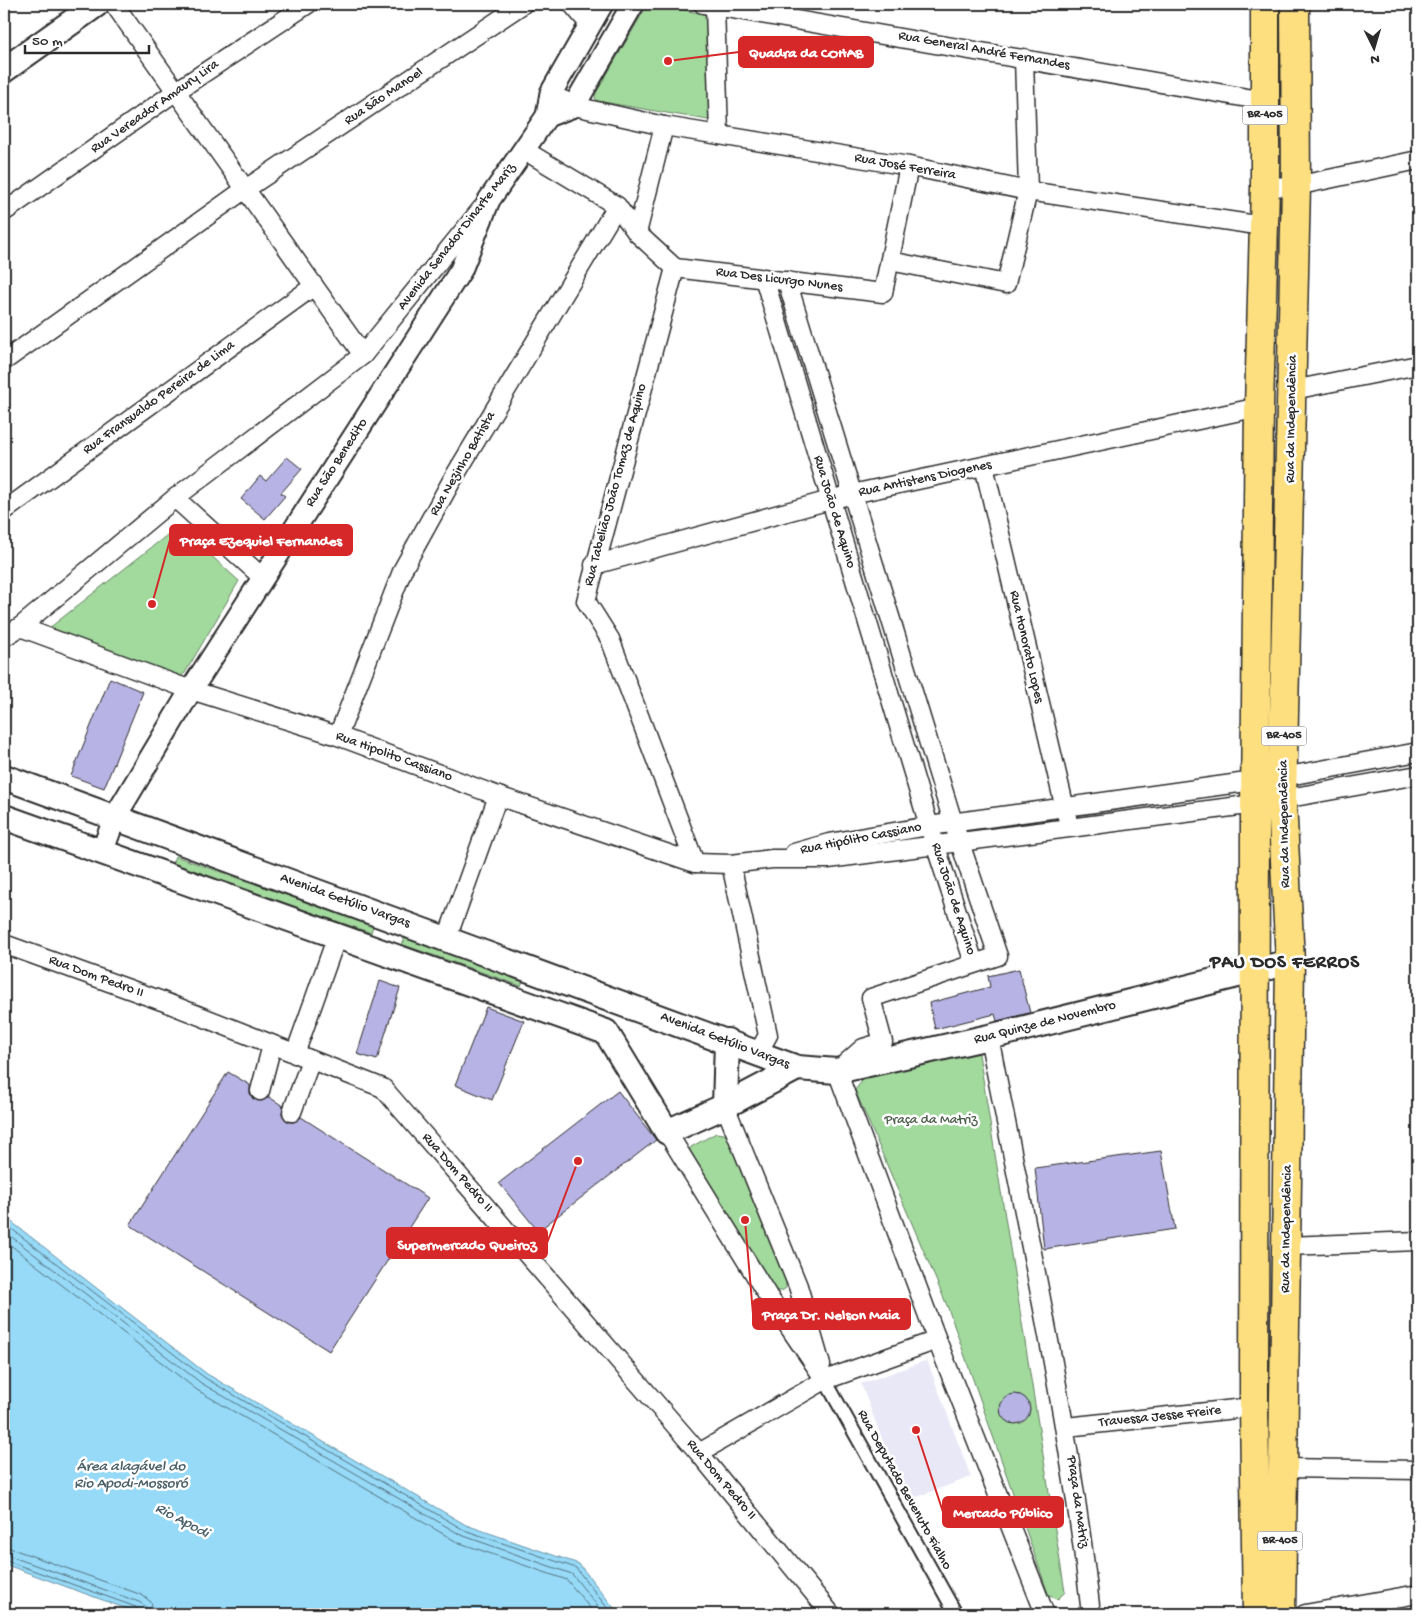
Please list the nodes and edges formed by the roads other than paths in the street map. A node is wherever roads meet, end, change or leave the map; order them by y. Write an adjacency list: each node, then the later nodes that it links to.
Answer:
1 (98, 4): 13 (main road)
2 (114, 4): 14 (street)
3 (308, 4): 14 (street, Rua Vereador Amaury Lira)
4 (523, 4): 26 (street, Rua São Manoel)
5 (572, 4): 11 (street)
6 (602, 4): 11 (street, Avenida Senador Dinarte Mariz)
7 (633, 4): 17 (street)
8 (1265, 4): 16 (highway, Rua da Independência / BR-405)
9 (1295, 4): 24 (highway, Rua da Independência / BR-405)
10 (709, 5): 12 (street, Rua General André Fernandes); 20 (street)
11 (589, 24): 15 (street, Avenida Senador Dinarte Mariz)
12 (1024, 58): 16 (street, Rua General André Fernandes); 27 (street)
13 (4, 70)
14 (175, 92): 26 (street); 30 (street, Rua Vereador Amaury Lira)
15 (551, 93): 17 (street, Rua José Ferreira); 18 (street, Avenida Senador Dinarte Mariz)
16 (1265, 101): 25 (highway, Rua da Independência / BR-405)
17 (574, 106): 18 (street); 19 (street, Rua José Ferreira)
18 (547, 116): 21 (street, Avenida Senador Dinarte Mariz)
19 (664, 126): 20 (street, Rua José Ferreira); 32 (street)
20 (719, 134): 23 (street, Rua José Ferreira)
21 (524, 150): 28 (street, Avenida Senador Dinarte Mariz); 29 (street)
22 (1418, 160): 24 (street)
23 (909, 166): 27 (street, Rua José Ferreira); 33 (street)
24 (1296, 186): 25 (street); 41 (highway, Rua da Independência / BR-405)
25 (1265, 187): 31 (highway, Rua da Independência / BR-405)
26 (244, 190): 37 (street); 39 (street, Rua São Manoel)
27 (1028, 190): 31 (street, Rua José Ferreira); 33 (street)
28 (489, 200): 38 (street, Avenida Senador Dinarte Mariz); 49 (street, Rua São Benedito)
29 (617, 206): 32 (street); 53 (street, Rua Nezinho Batista)
30 (4, 212)
31 (1263, 226): 42 (highway, Rua da Independência / BR-405)
32 (637, 233): 34 (street)
33 (890, 261): 36 (street, Rua Des Licurgo Nunes)
34 (675, 268): 35 (street, Rua Des Licurgo Nunes); 48 (street, Rua Tabelião João Tomaz de Aquino)
35 (764, 278): 36 (street, Rua Des Licurgo Nunes); 46 (street, Rua João de Aquino)
36 (787, 281): 44 (street, Rua João de Aquino)
37 (314, 286): 38 (street); 47 (street, Rua Fransualdo Pereira de Lima)
38 (363, 355): 45 (street)
39 (4, 361)
40 (1418, 365): 41 (street)
41 (1293, 390): 57 (highway, Rua da Independência / BR-405)
42 (1259, 407): 43 (street, Rua Antistens Diogenes); 58 (highway, Rua da Independência / BR-405)
43 (984, 466): 44 (street, Rua Antistens Diogenes); 60 (street, Rua Honorato Lopes)
44 (852, 494): 46 (street, Rua Antistens Diogenes); 63 (street, Rua João de Aquino)
45 (175, 498): 49 (street); 50 (street)
46 (831, 500): 48 (street, Rua Antistens Diogenes); 64 (street, Rua João de Aquino)
47 (4, 511)
48 (594, 565): 70 (street, Rua Tabelião João Tomaz de Aquino)
49 (263, 578): 52 (street, Rua São Benedito)
50 (20, 626): 51 (street); 52 (street, Rua Hipolito Cassiano)
51 (4, 637)
52 (191, 690): 53 (street, Rua Hipolito Cassiano); 62 (street, Rua São Benedito)
53 (338, 736): 59 (street, Rua Hipolito Cassiano)
54 (1418, 752): 57 (street, Rua Hipólito Cassiano)
55 (1418, 775): 57 (street, Rua Hipólito Cassiano)
56 (4, 777): 62 (main road, Avenida Getúlio Vargas)
57 (1282, 788): 58 (street, Rua Hipólito Cassiano); 75 (highway, Rua da Independência / BR-405)
58 (1255, 793): 60 (street, Rua Hipólito Cassiano); 65 (street, Rua Hipólito Cassiano); 77 (highway, Rua da Independência / BR-405)
59 (498, 796): 70 (street, Rua Hipolito Cassiano); 73 (street)
60 (1064, 806): 63 (street, Rua Hipólito Cassiano); 65 (street, Rua Honorato Lopes)
61 (4, 817): 68 (main road)
62 (115, 818): 68 (street, Rua São Benedito); 73 (main road, Avenida Getúlio Vargas)
63 (953, 822): 64 (street, Rua Hipólito Cassiano); 66 (street, Rua João de Aquino)
64 (929, 826): 67 (street, Rua João de Aquino); 69 (street, Rua Hipólito Cassiano)
65 (1070, 827): 66 (street, Rua Hipólito Cassiano)
66 (960, 842): 67 (street, Rua Hipólito Cassiano); 76 (street, Rua João de Aquino)
67 (936, 845): 69 (street, Rua Hipólito Cassiano); 76 (street, Rua João de Aquino)
68 (102, 852): 72 (main road)
69 (772, 859): 71 (street, Rua Hipolito Cassiano)
70 (695, 863): 71 (street, Rua Hipolito Cassiano)
71 (731, 864): 81 (street)
72 (337, 936): 82 (street); 88 (main road)
73 (447, 938): 79 (main road, Avenida Getúlio Vargas)
74 (4, 944): 80 (street, Rua Dom Pedro II)
75 (1290, 962): 77 (main road, Rua Quinze de Novembro); 90 (highway, Rua da Independência / BR-405)
76 (974, 963): 84 (street)
77 (1256, 971): 78 (main road, Rua Quinze de Novembro); 93 (highway, Rua da Independência / BR-405)
78 (989, 1037): 84 (main road, Rua Quinze de Novembro); 94 (street, Praça da Matriz)
79 (727, 1042): 81 (main road, Avenida Getúlio Vargas); 86 (main road)
80 (272, 1045): 82 (street, Rua Dom Pedro II); 85 (street)
81 (758, 1052): 83 (main road, Avenida Getúlio Vargas)
82 (303, 1057): 87 (street); 95 (street, Rua Dom Pedro II)
83 (797, 1068): 84 (main road, Rua Quinze de Novembro); 86 (main road, Avenida Getúlio Vargas)
84 (838, 1071): 91 (street)
85 (260, 1091)
86 (725, 1106): 88 (main road, Avenida Getúlio Vargas); 92 (street)
87 (292, 1112)
88 (667, 1132): 92 (street)
89 (1418, 1241): 90 (street)
90 (1287, 1246): 96 (highway, Rua da Independência / BR-405)
91 (937, 1340): 92 (street); 101 (street)
92 (825, 1380): 95 (street); 100 (street, Rua Deputado Bevenuto Fialho)
93 (1254, 1407): 94 (street, Travessa Jesse Freire); 103 (highway, Rua da Independência / BR-405)
94 (1066, 1427): 102 (street, Praça da Matriz)
95 (699, 1453): 99 (street, Rua Dom Pedro II)
96 (1282, 1468): 97 (street); 104 (highway, Rua da Independência / BR-405)
97 (1418, 1470)
98 (1418, 1594): 105 (street)
99 (831, 1614)
100 (956, 1614)
101 (1046, 1614)
102 (1091, 1614)
103 (1257, 1614)
104 (1281, 1614)
105 (1305, 1614)

